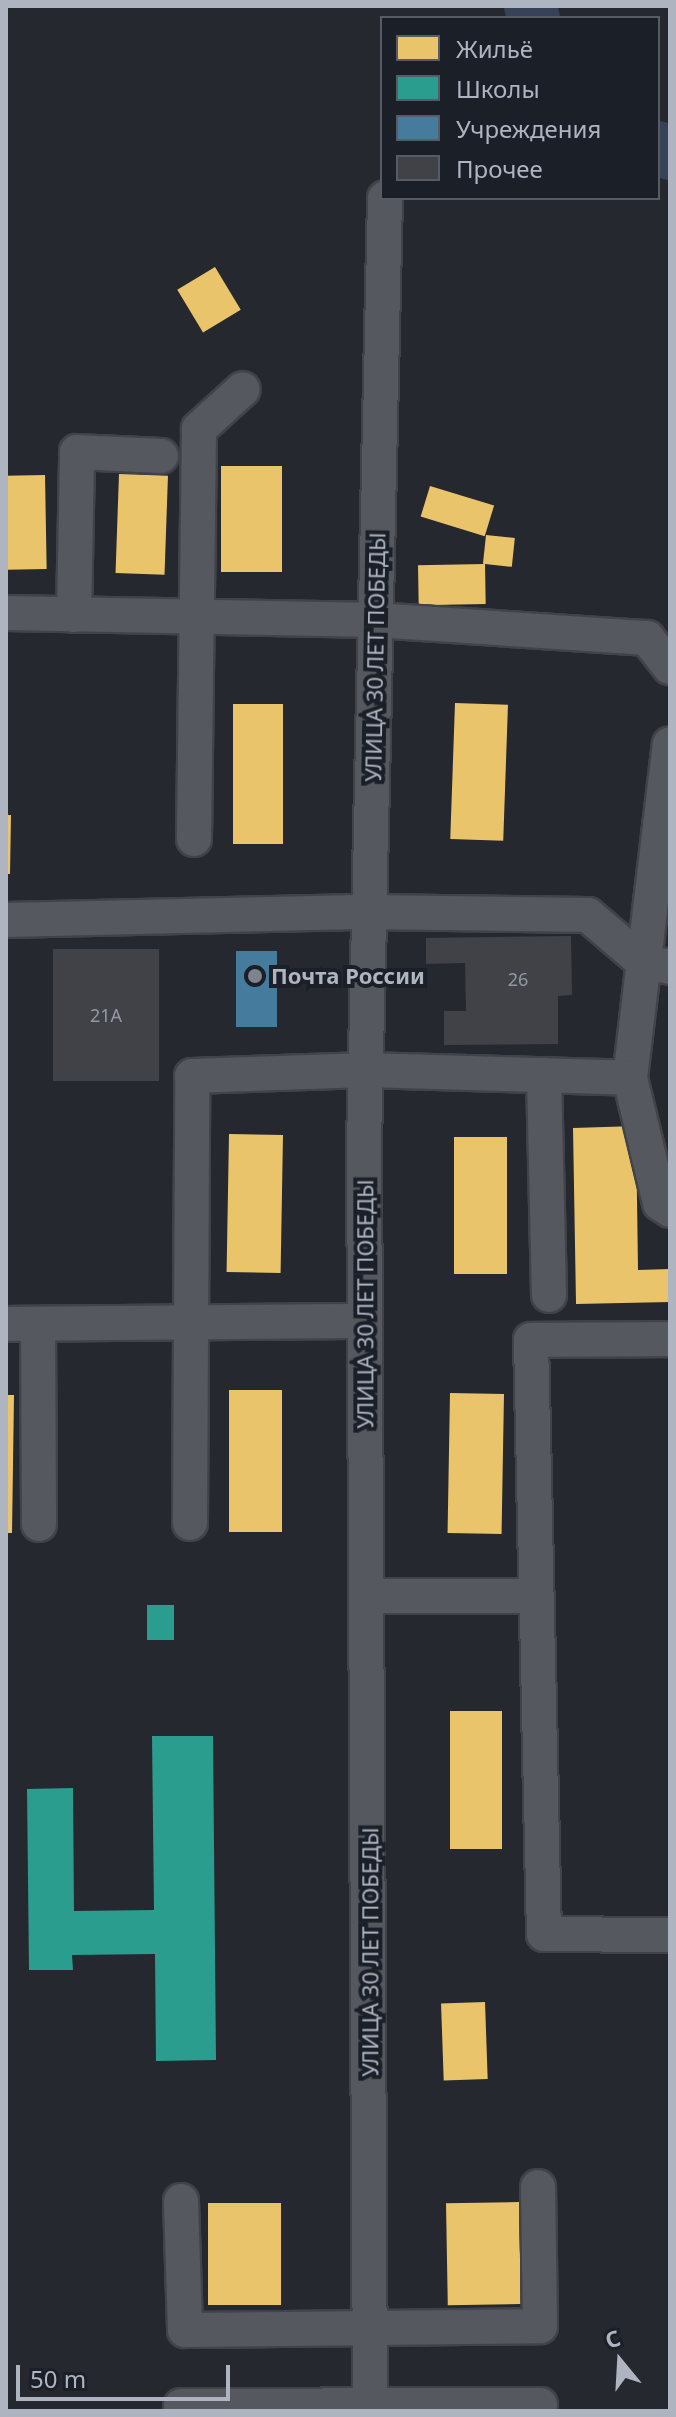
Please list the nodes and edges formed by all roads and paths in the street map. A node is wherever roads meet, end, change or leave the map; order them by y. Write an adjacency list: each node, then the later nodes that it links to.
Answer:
1 (385, 200): 7 (street, УЛИЦА 30 ЛЕТ ПОБЕДЫ)
2 (243, 389): 6 (street)
3 (161, 456): 5 (street)
4 (6, 613): 5 (street)
5 (74, 615): 6 (street)
6 (198, 617): 7 (street); 10 (street)
7 (375, 620): 8 (street); 11 (street, УЛИЦА 30 ЛЕТ ПОБЕДЫ)
8 (670, 667)
9 (670, 744): 13 (street)
10 (194, 839)
11 (369, 912): 12 (street); 13 (street); 14 (street, УЛИЦА 30 ЛЕТ ПОБЕДЫ)
12 (6, 920)
13 (656, 964): 16 (street)
14 (366, 1070): 15 (street); 19 (street, УЛИЦА 30 ЛЕТ ПОБЕДЫ); 20 (street)
15 (544, 1075): 16 (street); 18 (street)
16 (630, 1078): 17 (street)
17 (670, 1210)
18 (549, 1295)
19 (365, 1321): 20 (street); 25 (street, УЛИЦА 30 ЛЕТ ПОБЕДЫ)
20 (190, 1322): 21 (street); 23 (street)
21 (22, 1324): 24 (street)
22 (670, 1339): 26 (street)
23 (190, 1523)
24 (39, 1524)
25 (368, 1596): 26 (street); 30 (street, УЛИЦА 30 ЛЕТ ПОБЕДЫ)
26 (536, 1596): 27 (street)
27 (670, 1935)
28 (538, 2187): 30 (street)
29 (181, 2201): 30 (street)
30 (370, 2330): 33 (street, УЛИЦА 30 ЛЕТ ПОБЕДЫ)
31 (540, 2405): 33 (street)
32 (181, 2406): 33 (street)
33 (370, 2410)

